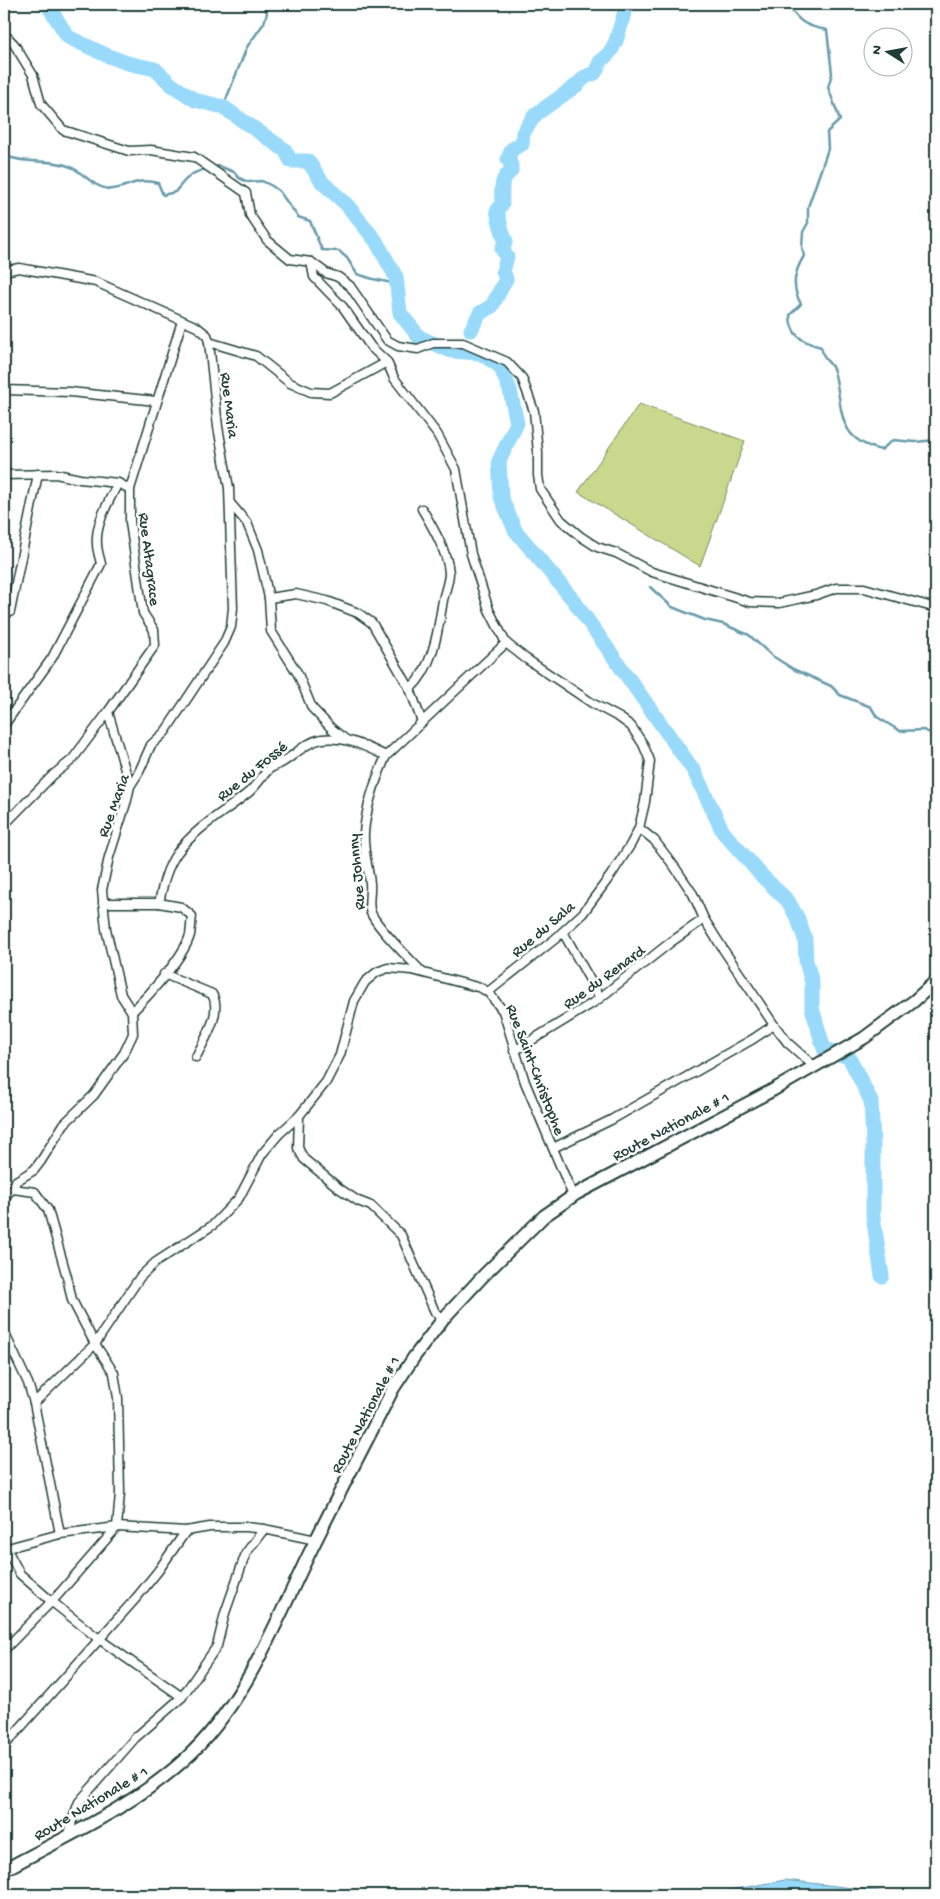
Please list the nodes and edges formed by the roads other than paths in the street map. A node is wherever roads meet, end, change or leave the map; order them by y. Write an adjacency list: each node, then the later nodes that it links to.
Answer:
1 (4, 34): 2 (street)
2 (311, 262): 6 (street); 16 (street)
3 (4, 271): 4 (street)
4 (182, 321): 5 (street); 8 (street, Rue Altagrace)
5 (209, 342): 6 (street); 13 (street, Rue Maria)
6 (387, 362): 18 (street)
7 (4, 390): 8 (street)
8 (156, 401): 12 (street, Rue Altagrace)
9 (38, 474): 10 (street); 11 (street); 17 (street)
10 (4, 475)
11 (118, 483): 12 (street); 22 (street)
12 (130, 489): 20 (street, Rue Altagrace)
13 (230, 504): 15 (street); 25 (street, Rue Maria)
14 (422, 509): 19 (street)
15 (269, 598): 19 (street); 23 (street)
16 (936, 608)
17 (10, 612)
18 (506, 643): 21 (street); 27 (street, Rue du Sala)
19 (410, 689): 21 (street)
20 (108, 712): 25 (street); 26 (street, Rue Altagrace)
21 (422, 722): 24 (street)
22 (4, 725)
23 (347, 740): 24 (street, Rue du Fossé); 29 (street, Rue du Fossé)
24 (386, 756): 32 (street, Rue Johnny)
25 (130, 786): 28 (street, Rue Maria)
26 (4, 825)
27 (639, 828): 30 (street); 31 (street, Rue du Sala)
28 (103, 903): 29 (street); 37 (street, Rue Maria)
29 (159, 903): 33 (street)
30 (704, 919): 36 (street, Rue du Renard); 38 (street)
31 (563, 932): 35 (street, Rue du Sala); 36 (street)
32 (421, 972): 35 (street, Rue Saint-Christophe); 42 (street, Rue Saint-Christophe)
33 (164, 974): 37 (street); 40 (street)
34 (936, 981): 41 (main road, Route Nationale # 1)
35 (488, 992): 39 (street, Rue Saint-Christophe)
36 (600, 998): 39 (street, Rue du Renard)
37 (132, 1012): 44 (street)
38 (774, 1025): 41 (street); 43 (street)
39 (514, 1051): 43 (street, Rue Saint-Christophe)
40 (196, 1057)
41 (814, 1067): 45 (main road, Route Nationale # 1)
42 (299, 1116): 47 (street); 49 (street, Rue Saint-Christophe)
43 (553, 1148): 45 (street, Rue Saint-Christophe)
44 (13, 1189): 46 (street); 49 (street)
45 (573, 1196): 47 (main road, Route Nationale # 1)
46 (4, 1200)
47 (443, 1319): 55 (main road, Route Nationale # 1)
48 (4, 1332): 50 (street)
49 (95, 1344): 50 (street, Rue Saint-Christophe); 51 (street)
50 (34, 1403): 54 (street)
51 (117, 1527): 53 (street); 54 (street); 57 (street)
52 (264, 1528): 53 (street); 55 (street); 60 (street)
53 (186, 1531): 58 (street)
54 (60, 1534): 56 (street)
55 (316, 1540): 62 (main road, Route Nationale # 1)
56 (5, 1548): 57 (street)
57 (51, 1601): 58 (street); 59 (street)
58 (99, 1638): 60 (street); 61 (street)
59 (4, 1650)
60 (182, 1697): 62 (street)
61 (4, 1746)
62 (69, 1834): 63 (main road, Route Nationale # 1)
63 (4, 1870)

